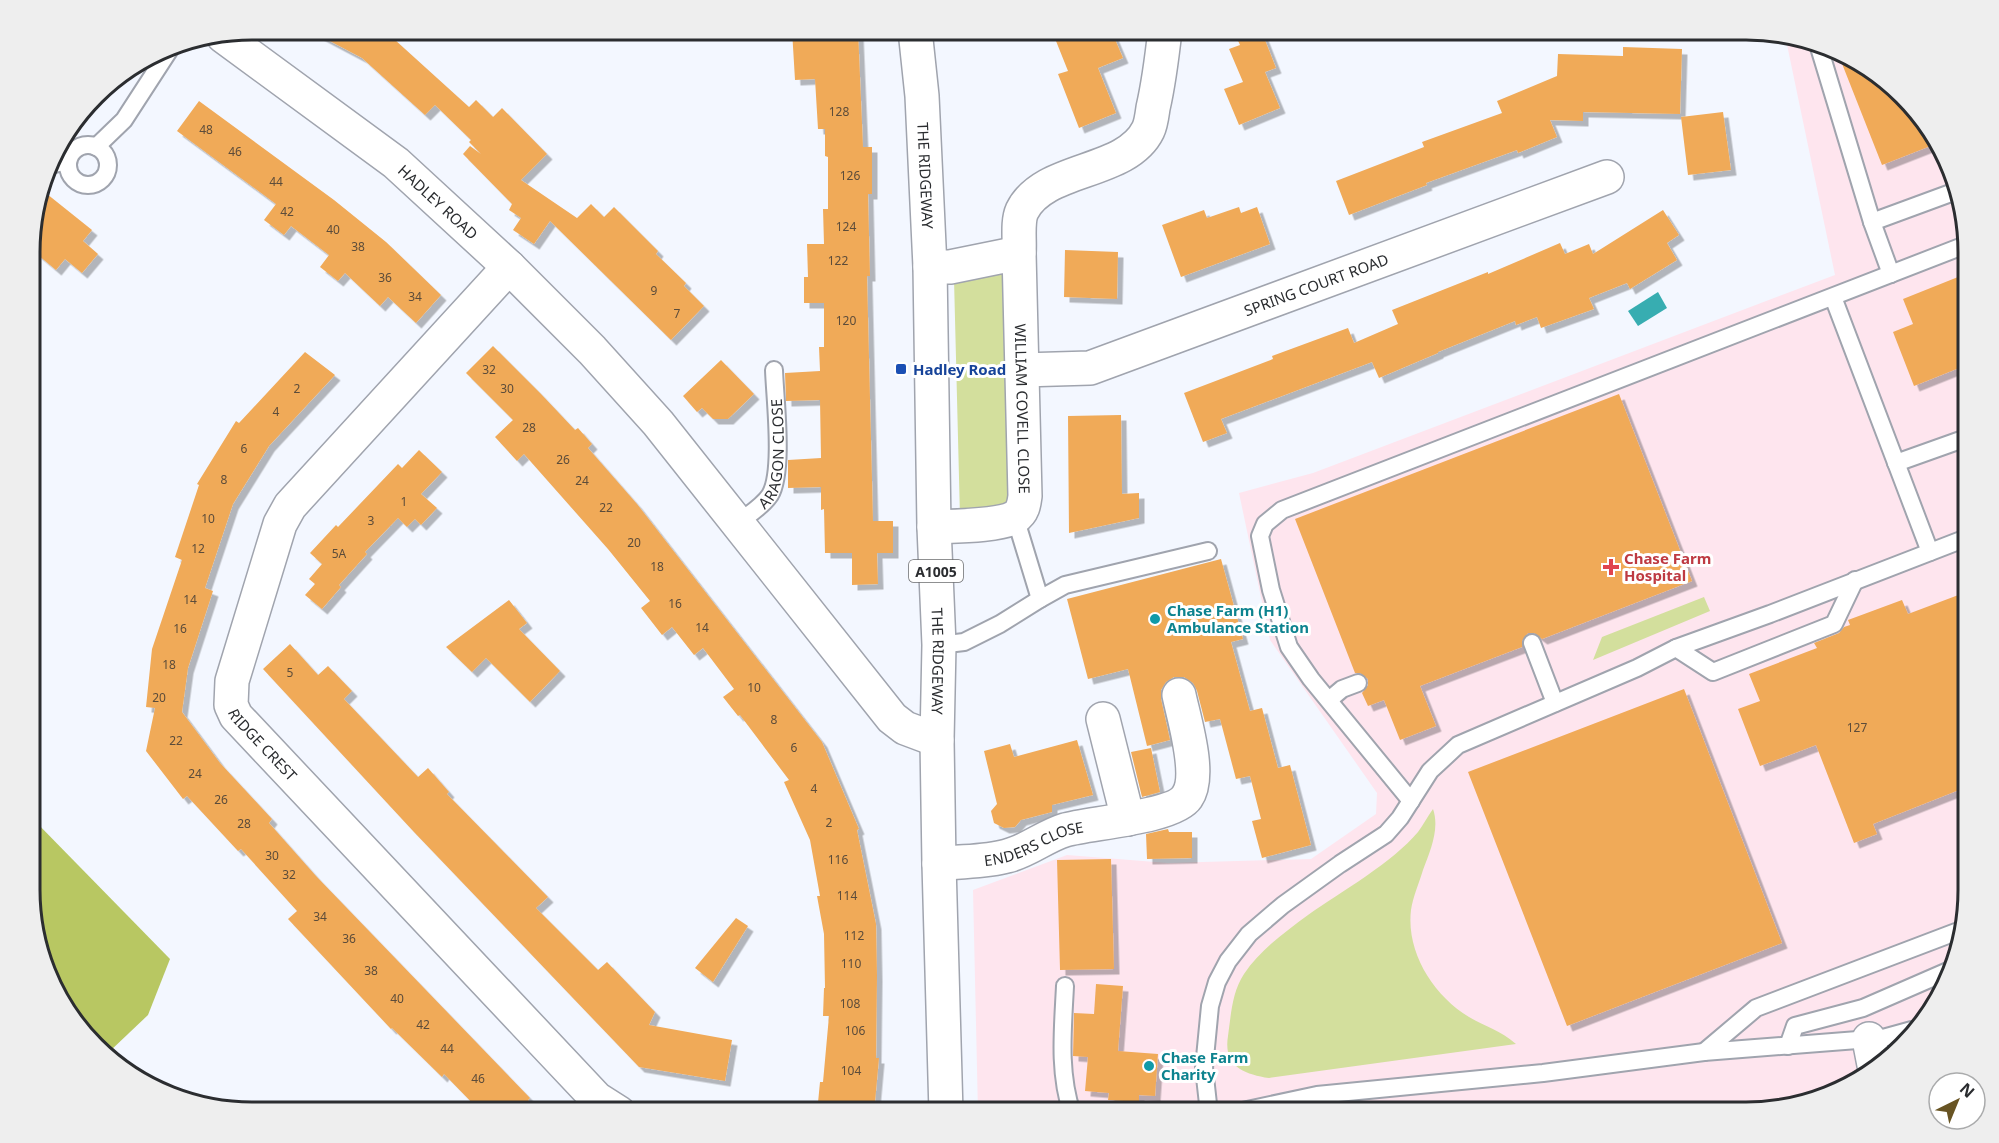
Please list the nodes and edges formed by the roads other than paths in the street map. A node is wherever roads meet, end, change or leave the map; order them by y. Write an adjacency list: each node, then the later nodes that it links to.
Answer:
1 (916, 40): 15 (street, THE RIDGEWAY / A1005)
2 (1164, 40): 13 (street, WILLIAM COVELL CLOSE)
3 (231, 42): 14 (street, HADLEY ROAD)
4 (1821, 55): 11 (lane)
5 (162, 61): 6 (lane)
6 (96, 147): 7 (lane); 7 (lane)
7 (68, 161): 8 (lane)
8 (61, 163)
9 (1607, 177): 19 (street, SPRING COURT ROAD)
10 (1950, 193): 11 (lane)
11 (1872, 222): 16 (lane)
12 (1958, 248): 16 (lane)
13 (1019, 252): 15 (street); 19 (street, WILLIAM COVELL CLOSE)
14 (509, 267): 23 (street, HADLEY ROAD); 49 (street, RIDGE CREST)
15 (930, 267): 24 (street, THE RIDGEWAY / A1005)
16 (1891, 274): 17 (lane)
17 (1833, 297): 21 (lane); 35 (lane)
18 (774, 370): 23 (lane, ARAGON CLOSE)
19 (1022, 370): 22 (street, WILLIAM COVELL CLOSE)
20 (1958, 440): 21 (lane)
21 (1896, 463): 27 (lane)
22 (1015, 517): 24 (street); 29 (lane)
23 (738, 523): 38 (street, HADLEY ROAD)
24 (934, 527): 31 (street, THE RIDGEWAY / A1005)
25 (1958, 541): 27 (lane)
26 (1208, 551): 29 (lane)
27 (1930, 552): 28 (lane)
28 (1855, 580): 32 (lane); 32 (lane)
29 (1040, 598): 31 (lane)
30 (1532, 643): 36 (lane)
31 (939, 645): 38 (street, THE RIDGEWAY / A1005)
32 (1676, 648): 36 (lane)
33 (1358, 683): 35 (lane)
34 (1179, 695): 40 (street, ENDERS CLOSE)
35 (1329, 700): 39 (lane)
36 (1555, 704): 39 (lane)
37 (1103, 719): 40 (street)
38 (937, 740): 41 (street, THE RIDGEWAY / A1005)
39 (1411, 801): 52 (lane)
40 (1128, 819): 41 (street, ENDERS CLOSE)
41 (939, 864): 50 (street, THE RIDGEWAY / A1005)
42 (1954, 933): 47 (lane)
43 (1941, 974): 46 (lane)
44 (1065, 986): 51 (lane)
45 (1904, 1032): 48 (lane)
46 (1788, 1046): 47 (lane); 48 (lane)
47 (1704, 1052): 53 (lane)
48 (1872, 1055)
49 (602, 1102)
50 (946, 1102)
51 (1068, 1102)
52 (1208, 1102)
53 (1284, 1102)

